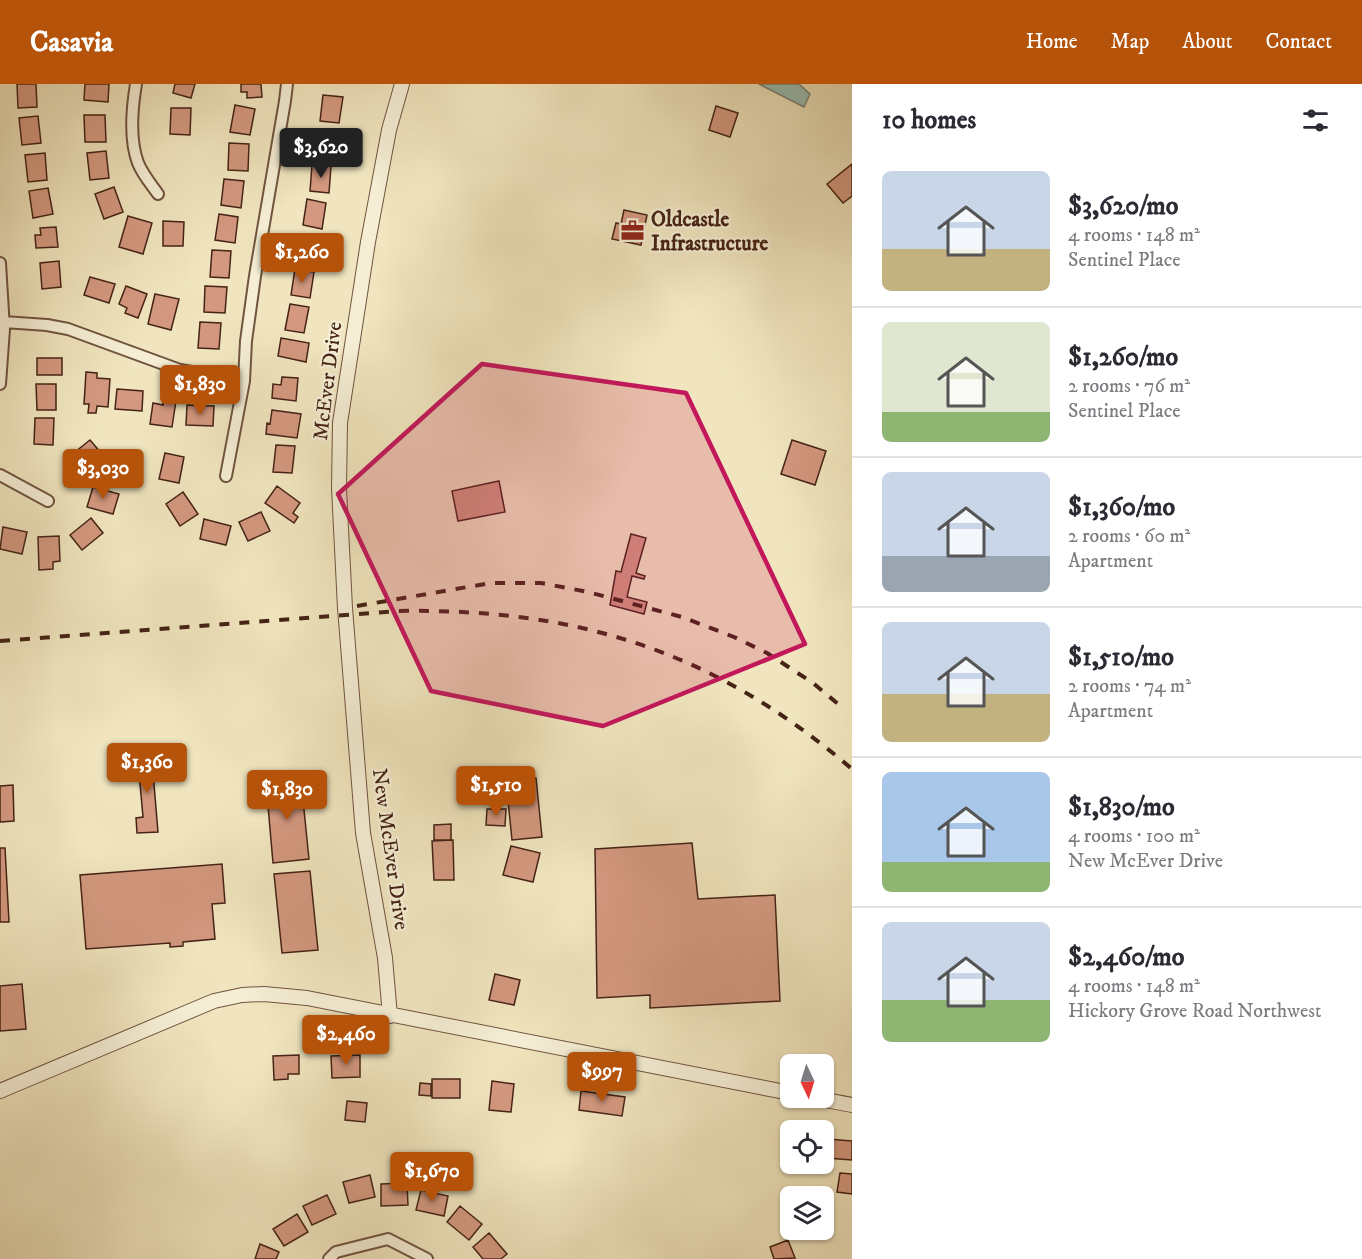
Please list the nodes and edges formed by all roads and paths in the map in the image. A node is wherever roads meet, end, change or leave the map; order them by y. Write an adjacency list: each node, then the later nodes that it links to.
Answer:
1 (136, 84): 4 (street)
2 (287, 84): 7 (street)
3 (402, 84): 12 (street, McEver Drive)
4 (158, 194)
5 (0, 263): 6 (street)
6 (4, 322): 7 (street); 8 (street)
7 (244, 381): 10 (street)
8 (0, 384)
9 (0, 475): 11 (street)
10 (226, 476)
11 (48, 501)
12 (346, 615): 13 (street, New McEver Drive)
13 (390, 1016): 14 (street); 15 (street)
14 (0, 1091)
15 (780, 1091)
16 (834, 1102): 17 (street)
17 (852, 1106)
18 (329, 1259): 19 (street)
19 (427, 1259)

